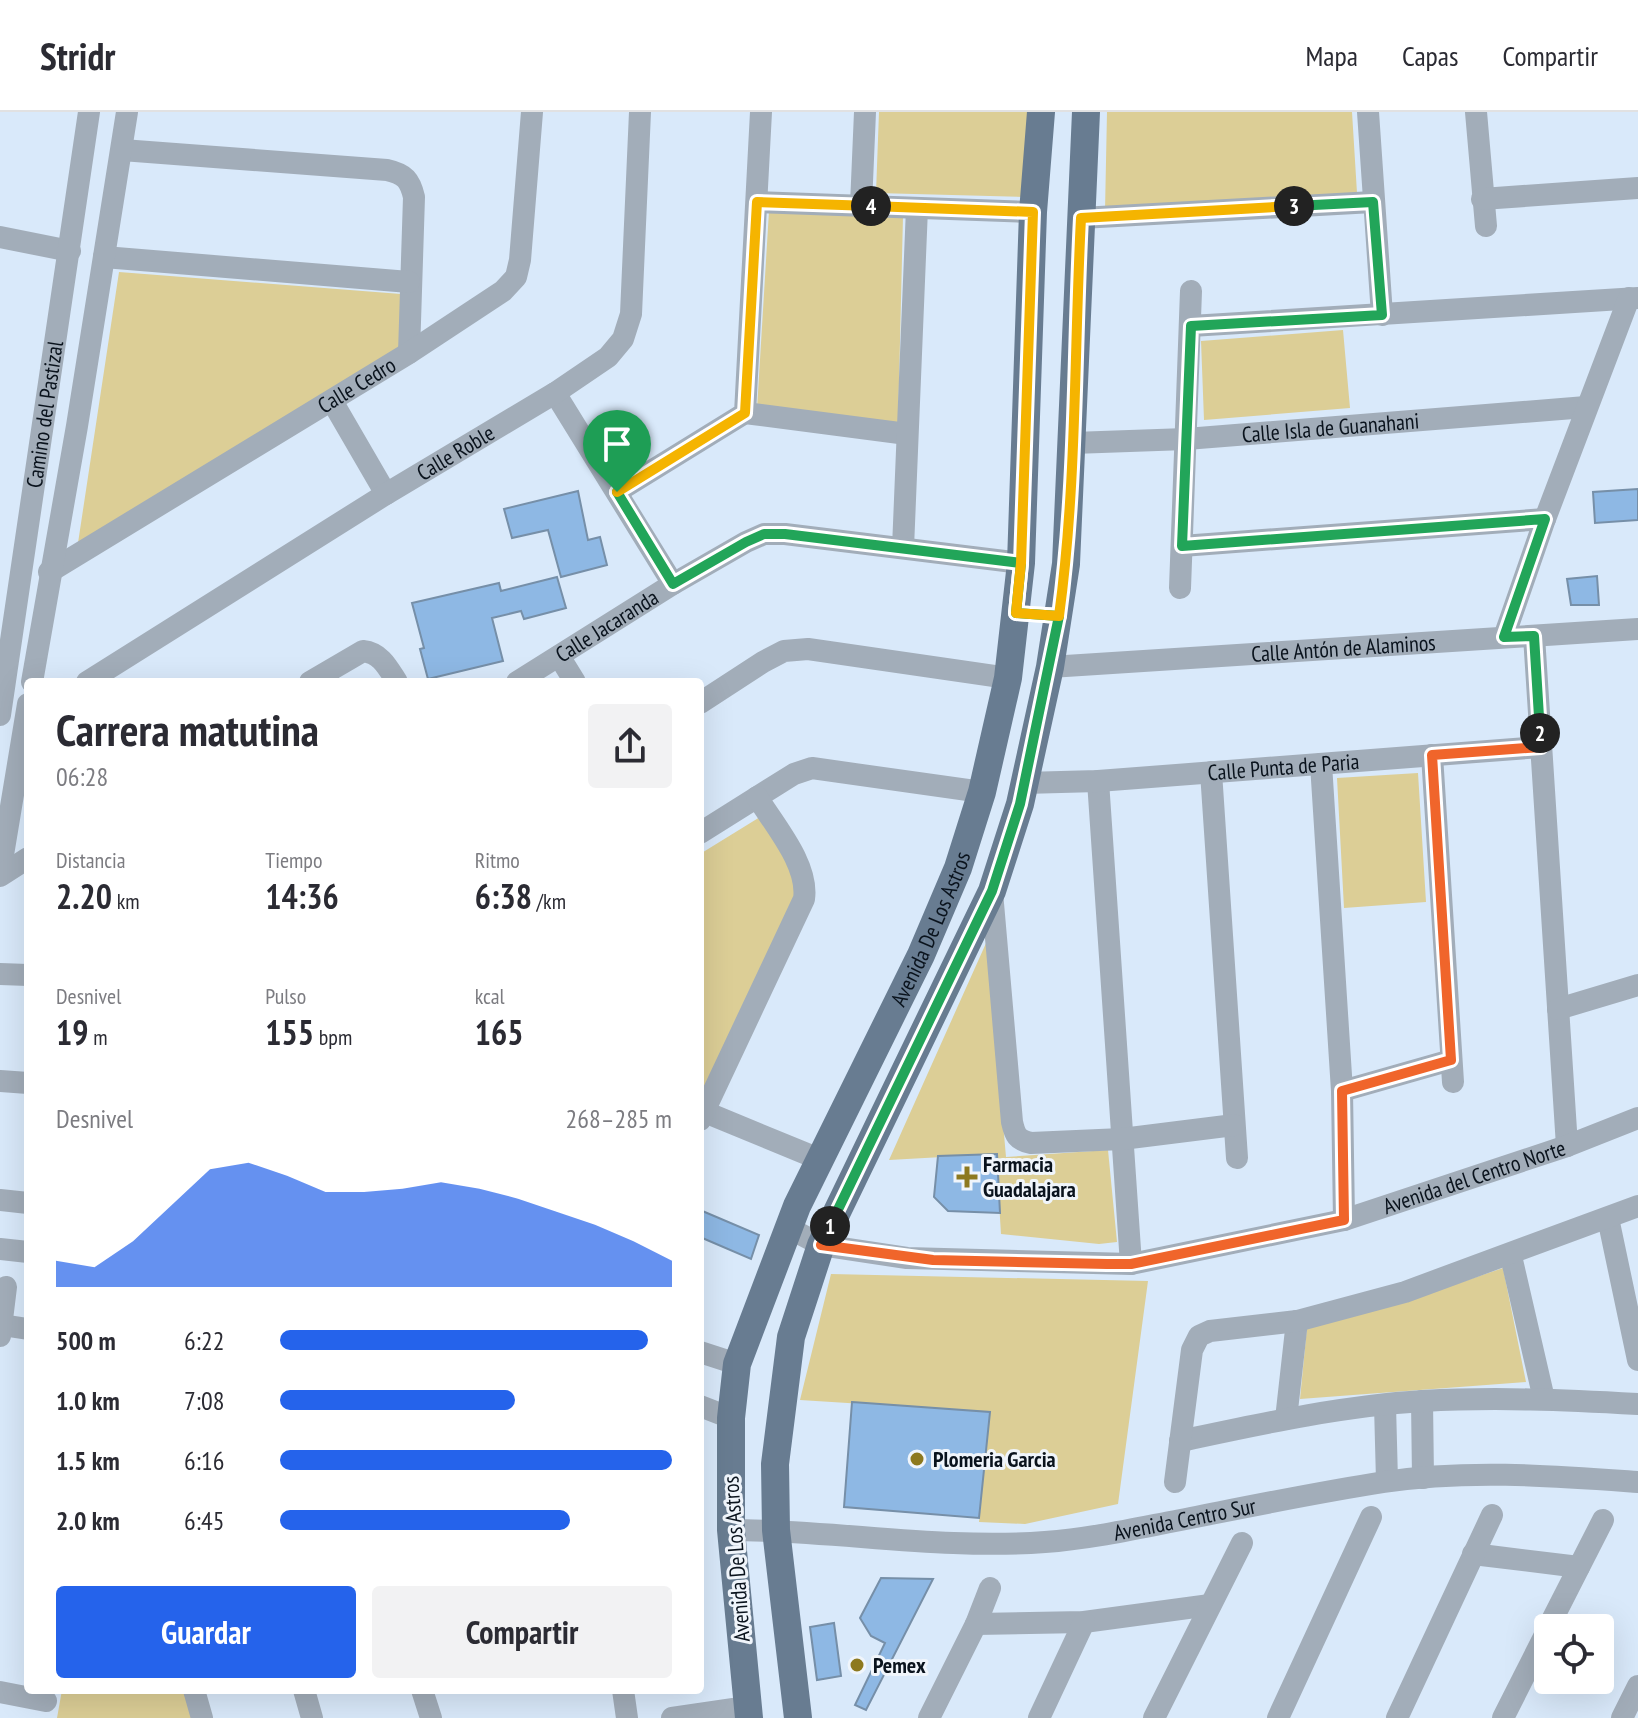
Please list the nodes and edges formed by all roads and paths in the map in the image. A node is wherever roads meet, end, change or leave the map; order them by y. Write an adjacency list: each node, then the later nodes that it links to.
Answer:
1 (89, 112): 22 (street, Camino del Pastizal)
2 (127, 112): 11 (street, Camino del Pastizal)
3 (532, 112): 29 (street, Calle Cedro)
4 (640, 112): 30 (street, Calle Roble)
5 (761, 112): 14 (street)
6 (865, 112): 16 (street)
7 (1041, 112): 18 (main road, Avenida De Los Astros)
8 (1086, 112): 19 (main road, Avenida De Los Astros)
9 (1368, 112): 15 (street)
10 (1476, 112): 13 (street)
11 (122, 150): 23 (street, Camino del Pastizal); 24 (street)
12 (1638, 188): 13 (street)
13 (1482, 199): 20 (street)
14 (757, 202): 16 (street); 33 (street)
15 (1373, 202): 19 (street); 27 (street)
16 (861, 205): 17 (street)
17 (917, 208): 18 (street); 34 (street)
18 (1033, 212): 42 (main road, Avenida De Los Astros)
19 (1081, 218): 36 (main road, Avenida De Los Astros)
20 (1486, 226)
21 (0, 237): 22 (street)
22 (70, 251): 61 (street, Camino del Pastizal)
23 (104, 257): 24 (street); 43 (street, Camino del Pastizal)
24 (409, 282): 29 (street)
25 (1191, 291): 28 (street)
26 (1633, 298): 27 (street); 32 (street)
27 (1382, 315): 28 (street)
28 (1191, 326): 35 (street)
29 (409, 353): 31 (street, Calle Cedro)
30 (555, 393): 37 (street); 38 (street, Calle Roble)
31 (332, 401): 38 (street); 43 (street, Calle Cedro)
32 (1586, 407): 35 (street, Calle Isla de Guanahani); 39 (street)
33 (745, 413): 34 (street); 37 (street)
34 (907, 434): 41 (street)
35 (1186, 439): 36 (street, Calle Isla de Guanahani); 40 (street)
36 (1073, 443): 47 (main road, Avenida De Los Astros)
37 (617, 492): 44 (street)
38 (386, 494): 54 (street, Calle Roble)
39 (1545, 519): 40 (street); 50 (street)
40 (1182, 546): 45 (street)
41 (903, 548): 42 (street, Calle Jacaranda); 44 (street, Calle Jacaranda)
42 (1021, 563): 46 (main road, Avenida De Los Astros)
43 (49, 572): 53 (street, Camino del Pastizal)
44 (673, 584): 51 (street, Calle Jacaranda)
45 (1180, 588)
46 (1016, 613): 47 (main road); 59 (main road, Avenida De Los Astros)
47 (1059, 616): 52 (main road, Avenida De Los Astros)
48 (1638, 629): 49 (street, Calle Antón de Alaminos)
49 (1534, 636): 50 (street, Calle Antón de Alaminos); 63 (street)
50 (1504, 637): 52 (street, Calle Antón de Alaminos)
51 (559, 656): 57 (street, Calle Jacaranda); 58 (street)
52 (1050, 667): 68 (main road, Avenida De Los Astros)
53 (33, 678)
54 (93, 678)
55 (317, 678): 56 (street)
56 (394, 678)
57 (523, 678)
58 (573, 678)
59 (1008, 678): 60 (street); 69 (main road, Avenida De Los Astros)
60 (704, 700)
61 (0, 715)
62 (24, 729): 72 (street)
63 (1541, 747): 64 (street, Calle Punta de Paria); 79 (street)
64 (1432, 755): 65 (street, Calle Punta de Paria); 82 (street)
65 (1321, 764): 66 (street, Calle Punta de Paria); 82 (street)
66 (1211, 772): 67 (street, Calle Punta de Paria); 86 (street)
67 (1098, 781): 68 (street, Calle Punta de Paria); 87 (street)
68 (1024, 783): 75 (main road, Avenida De Los Astros)
69 (982, 792): 70 (street); 90 (main road, Avenida De Los Astros)
70 (757, 797): 71 (street); 83 (street)
71 (704, 830)
72 (4, 831): 74 (street)
73 (24, 860): 74 (street)
74 (0, 874)
75 (992, 891): 87 (street); 97 (main road, Avenida De Los Astros)
76 (0, 974): 77 (street)
77 (24, 975)
78 (1638, 985): 79 (street)
79 (1558, 1009): 88 (street)
80 (0, 1081): 81 (street)
81 (24, 1083)
82 (1342, 1091): 95 (street)
83 (704, 1108)
84 (704, 1115): 90 (street)
85 (1638, 1118): 88 (street, Avenida del Centro Norte)
86 (1234, 1125): 87 (street); 89 (street)
87 (1122, 1139): 101 (street)
88 (1567, 1146): 95 (street, Avenida del Centro Norte)
89 (1237, 1158)
90 (819, 1159): 96 (main road, Avenida De Los Astros)
91 (0, 1200): 92 (street)
92 (24, 1203)
93 (1638, 1206): 94 (street)
94 (1608, 1218): 100 (street); 107 (street)
95 (1344, 1220): 101 (street, Avenida del Centro Norte)
96 (789, 1228): 97 (street, Avenida del Centro Norte); 108 (main road, Avenida De Los Astros)
97 (821, 1245): 101 (street, Avenida del Centro Norte); 125 (main road, Avenida De Los Astros)
98 (0, 1249): 99 (street)
99 (24, 1252)
100 (1511, 1256): 103 (street); 109 (street)
101 (1131, 1264)
102 (6, 1287): 105 (street)
103 (1297, 1321): 115 (street); 116 (street)
104 (24, 1329): 105 (street)
105 (1, 1330)
106 (704, 1353): 108 (street)
107 (1638, 1360)
108 (737, 1364): 114 (main road, Avenida De Los Astros)
109 (1544, 1399): 110 (street); 111 (street)
110 (1422, 1401): 112 (street); 117 (street)
111 (1638, 1404)
112 (1385, 1405): 115 (street); 118 (street)
113 (704, 1408): 114 (street)
114 (731, 1418): 124 (main road, Avenida De Los Astros)
115 (1286, 1419): 116 (street)
116 (1180, 1441): 119 (street)
117 (1423, 1478): 118 (street, Avenida Centro Sur); 120 (street, Avenida Centro Sur)
118 (1387, 1481): 125 (street, Avenida Centro Sur)
119 (1175, 1482)
120 (1638, 1482)
121 (1492, 1515): 127 (street)
122 (1371, 1517): 152 (street)
123 (1603, 1520): 128 (street)
124 (731, 1530): 125 (street, Avenida Centro Sur); 142 (main road, Avenida De Los Astros)
125 (776, 1530): 148 (main road, Avenida De Los Astros)
126 (1242, 1543): 130 (street)
127 (1473, 1554): 128 (street); 153 (street)
128 (1579, 1567): 131 (street)
129 (990, 1588): 133 (street)
130 (1210, 1605): 132 (street); 151 (street)
131 (1555, 1614)
132 (1084, 1622): 133 (street); 150 (street)
133 (976, 1624): 149 (street)
134 (1534, 1656): 154 (street)
135 (1638, 1686): 155 (street)
136 (0, 1692): 141 (street)
137 (195, 1694): 143 (street)
138 (305, 1694): 144 (street)
139 (423, 1694): 145 (street)
140 (624, 1694): 146 (street)
141 (46, 1703)
142 (748, 1713): 147 (street)
143 (202, 1718)
144 (312, 1718)
145 (431, 1718)
146 (627, 1718)
147 (672, 1718)
148 (798, 1718)
149 (929, 1718)
150 (1039, 1718)
151 (1154, 1718)
152 (1278, 1718)
153 (1397, 1718)
154 (1503, 1718)
155 (1622, 1718)

